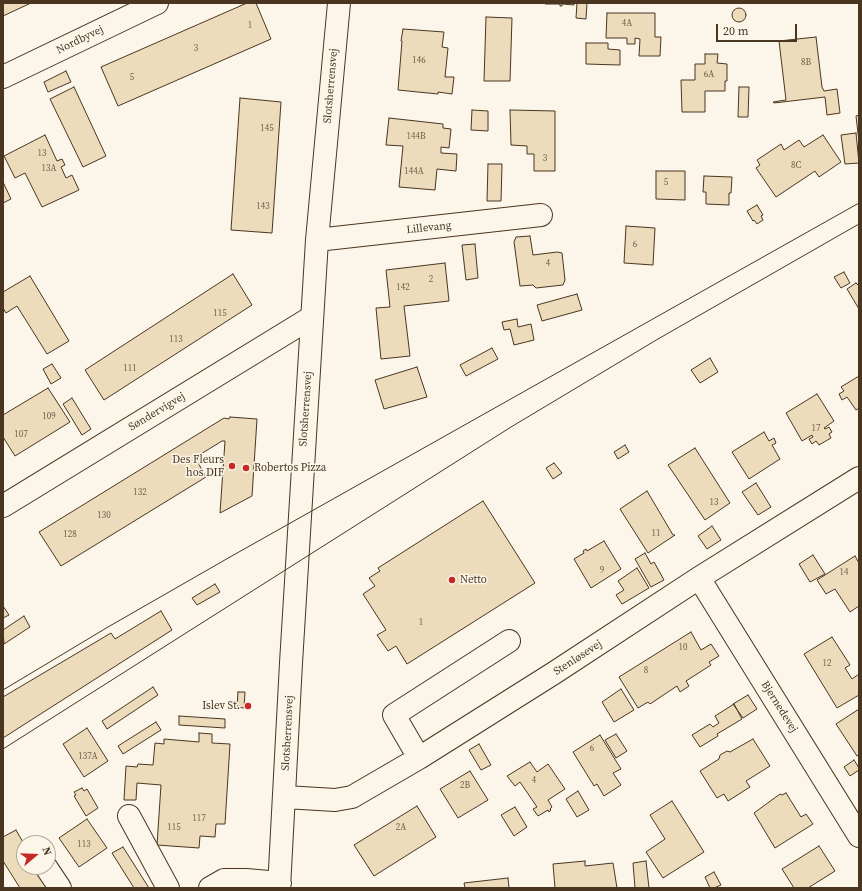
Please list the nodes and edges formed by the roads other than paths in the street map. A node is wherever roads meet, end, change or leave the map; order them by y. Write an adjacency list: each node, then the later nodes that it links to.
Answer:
1 (157, 3): 3 (street, Nordbyvej)
2 (339, 3): 5 (street, Slotsherrensvej)
3 (3, 77)
4 (541, 215): 5 (street, Lillevang)
5 (317, 240): 6 (street, Slotsherrensvej)
6 (312, 318): 8 (street, Søndervigvej); 12 (street, Slotsherrensvej)
7 (859, 478): 9 (street, Stenløsevej)
8 (3, 506)
9 (699, 578): 11 (street, Stenløsevej); 14 (street, Bjernedevej)
10 (509, 641): 11 (street)
11 (419, 758): 12 (street, Stenløsevej)
12 (285, 797): 16 (street, Slotsherrensvej)
13 (129, 816): 18 (street)
14 (859, 836)
15 (51, 875): 17 (street)
16 (279, 886): 19 (street)
17 (60, 888)
18 (168, 888)
19 (210, 888)

